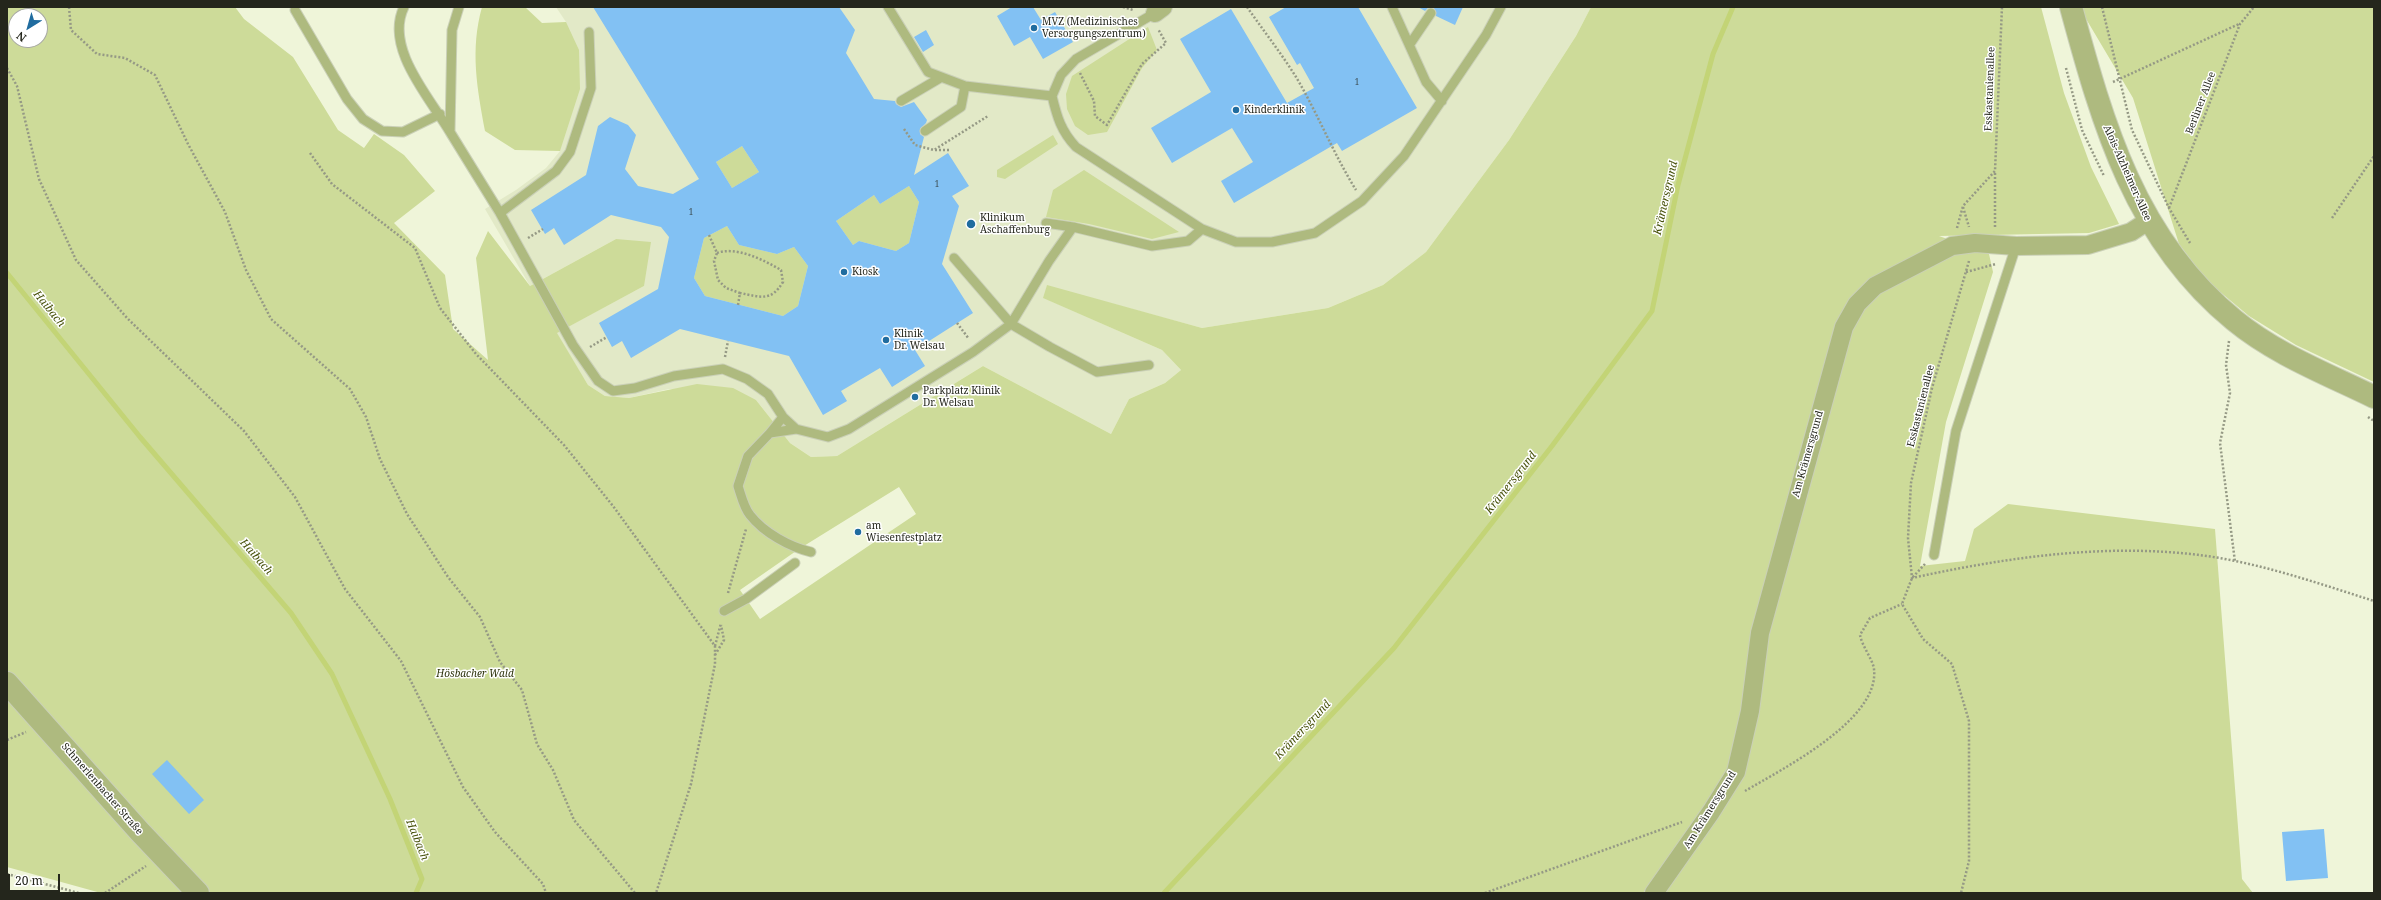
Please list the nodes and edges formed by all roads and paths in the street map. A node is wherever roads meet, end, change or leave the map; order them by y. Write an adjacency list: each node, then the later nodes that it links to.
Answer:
1 (69, 7): 88 (path)
2 (404, 7): 28 (lane)
3 (459, 7): 32 (lane)
4 (888, 7): 21 (lane)
5 (1247, 7): 38 (path)
6 (1392, 7): 18 (lane)
7 (1501, 7): 27 (lane)
8 (2002, 7): 37 (path, Esskastanienallee)
9 (2071, 7): 24 (street, Alois-Alzheimer-Allee)
10 (2102, 7): 22 (path)
11 (2254, 7): 15 (path, Berliner Allee)
12 (295, 10): 28 (lane)
13 (1159, 10): 19 (lane)
14 (1431, 14): 18 (lane)
15 (2240, 24): 22 (path); 39 (path, Berliner Allee)
16 (589, 32): 40 (lane)
17 (1166, 43): 19 (path)
18 (1410, 44): 27 (lane)
19 (1076, 59): 25 (lane)
20 (7, 68): 87 (path)
21 (940, 78): 23 (lane); 26 (lane)
22 (2119, 80): 24 (path); 39 (path)
23 (965, 86): 25 (lane); 31 (lane)
24 (2093, 88): 42 (street, Alois-Alzheimer-Allee)
25 (1052, 96): 45 (lane)
26 (901, 101)
27 (1442, 101): 38 (lane)
28 (440, 114): 32 (lane)
29 (988, 116): 33 (path)
30 (904, 129): 33 (path)
31 (926, 131)
32 (450, 132): 40 (lane)
33 (934, 150): 34 (path)
34 (950, 150)
35 (310, 153): 77 (path)
36 (2374, 156): 41 (path)
37 (1995, 171): 48 (path, Esskastanienallee); 49 (path)
38 (1362, 201): 45 (lane)
39 (2169, 208): 51 (path)
40 (500, 213): 61 (lane)
41 (2332, 218)
42 (2148, 221): 50 (street, Am Krämersgrund); 56 (street, Alois-Alzheimer-Allee)
43 (1046, 223): 44 (lane)
44 (1073, 227): 45 (lane); 58 (lane)
45 (1202, 228)
46 (709, 235): 52 (path)
47 (1975, 243): 48 (street, Am Krämersgrund); 49 (street, Am Krämersgrund); 72 (path, Esskastanienallee)
48 (1995, 245): 50 (street, Am Krämersgrund)
49 (1952, 246): 81 (street, Am Krämersgrund)
50 (2016, 246): 69 (lane)
51 (2192, 247)
52 (717, 254): 54 (path); 54 (path)
53 (954, 258): 58 (lane)
54 (740, 293): 55 (path)
55 (738, 305)
56 (2234, 321): 63 (street, Alois-Alzheimer-Allee); 70 (path)
57 (957, 323): 60 (path)
58 (1010, 324): 60 (lane); 62 (lane)
59 (607, 337): 61 (path)
60 (976, 349): 65 (lane)
61 (579, 354): 64 (lane)
62 (1149, 365)
63 (2374, 397)
64 (783, 417): 65 (lane); 66 (lane)
65 (796, 428): 66 (lane)
66 (770, 433): 67 (lane)
67 (749, 515): 68 (lane); 75 (path)
68 (811, 552)
69 (1934, 555): 72 (path)
70 (2235, 562): 72 (path); 73 (path)
71 (795, 563): 75 (lane)
72 (1912, 578): 74 (path)
73 (2374, 601)
74 (1902, 604): 80 (path); 92 (path)
75 (724, 611): 76 (path)
76 (720, 624): 77 (path); 78 (path)
77 (715, 646): 78 (path)
78 (715, 655): 89 (path)
79 (7, 683): 82 (street, Schmerlenbacher Straße)
80 (1738, 795)
81 (1711, 812): 90 (path); 91 (street, Am Krämersgrund)
82 (162, 856): 85 (path); 86 (street, Schmerlenbacher Straße)
83 (7, 874): 84 (path)
84 (79, 893)
85 (105, 893)
86 (198, 893)
87 (546, 893)
88 (635, 893)
89 (656, 893)
90 (1485, 893)
91 (1654, 893)
92 (1961, 893)

